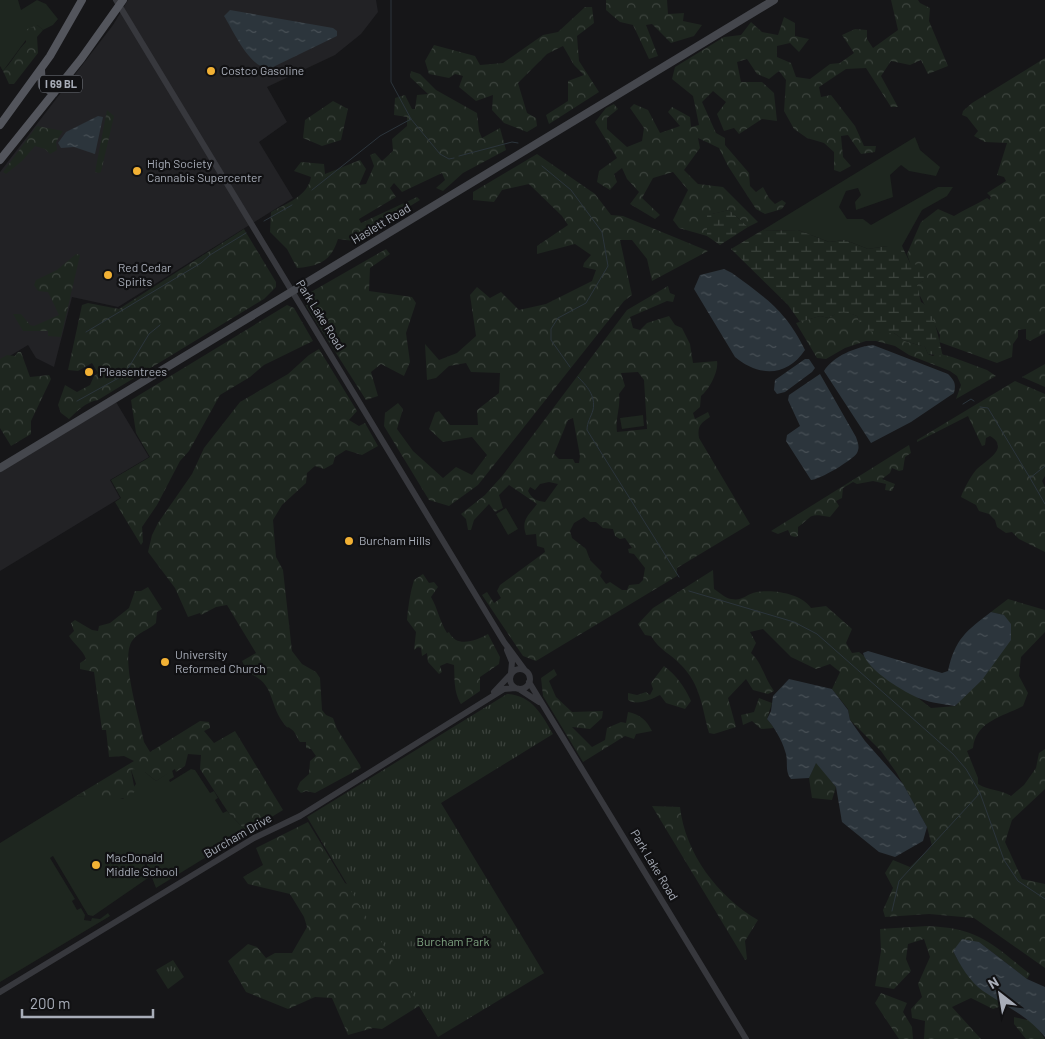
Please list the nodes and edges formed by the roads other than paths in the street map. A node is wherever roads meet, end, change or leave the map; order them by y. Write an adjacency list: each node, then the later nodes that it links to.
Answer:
1 (82, 0): 4 (main road, I 69 BL)
2 (774, 0): 8 (main road, Haslett Road)
3 (119, 2): 5 (main road, I 69 BL); 8 (street, Park Lake Road)
4 (42, 68): 5 (main road); 6 (main road, I 69 BL)
5 (54, 93): 7 (main road, I 69 BL)
6 (0, 125)
7 (0, 160)
8 (292, 292): 9 (main road, Haslett Road); 10 (street, Park Lake Road)
9 (0, 468)
10 (504, 642): 11 (street, Park Lake Road); 12 (street, Park Lake Road)
11 (524, 669): 12 (street); 13 (street)
12 (511, 674): 14 (street); 15 (street, Burcham Drive)
13 (529, 682): 14 (street); 16 (street, Park Lake Road)
14 (517, 688): 15 (street, Burcham Drive); 16 (street, Park Lake Road)
15 (487, 700): 17 (street, Burcham Drive)
16 (541, 703): 18 (street, Park Lake Road)
17 (0, 992)
18 (746, 1039)

